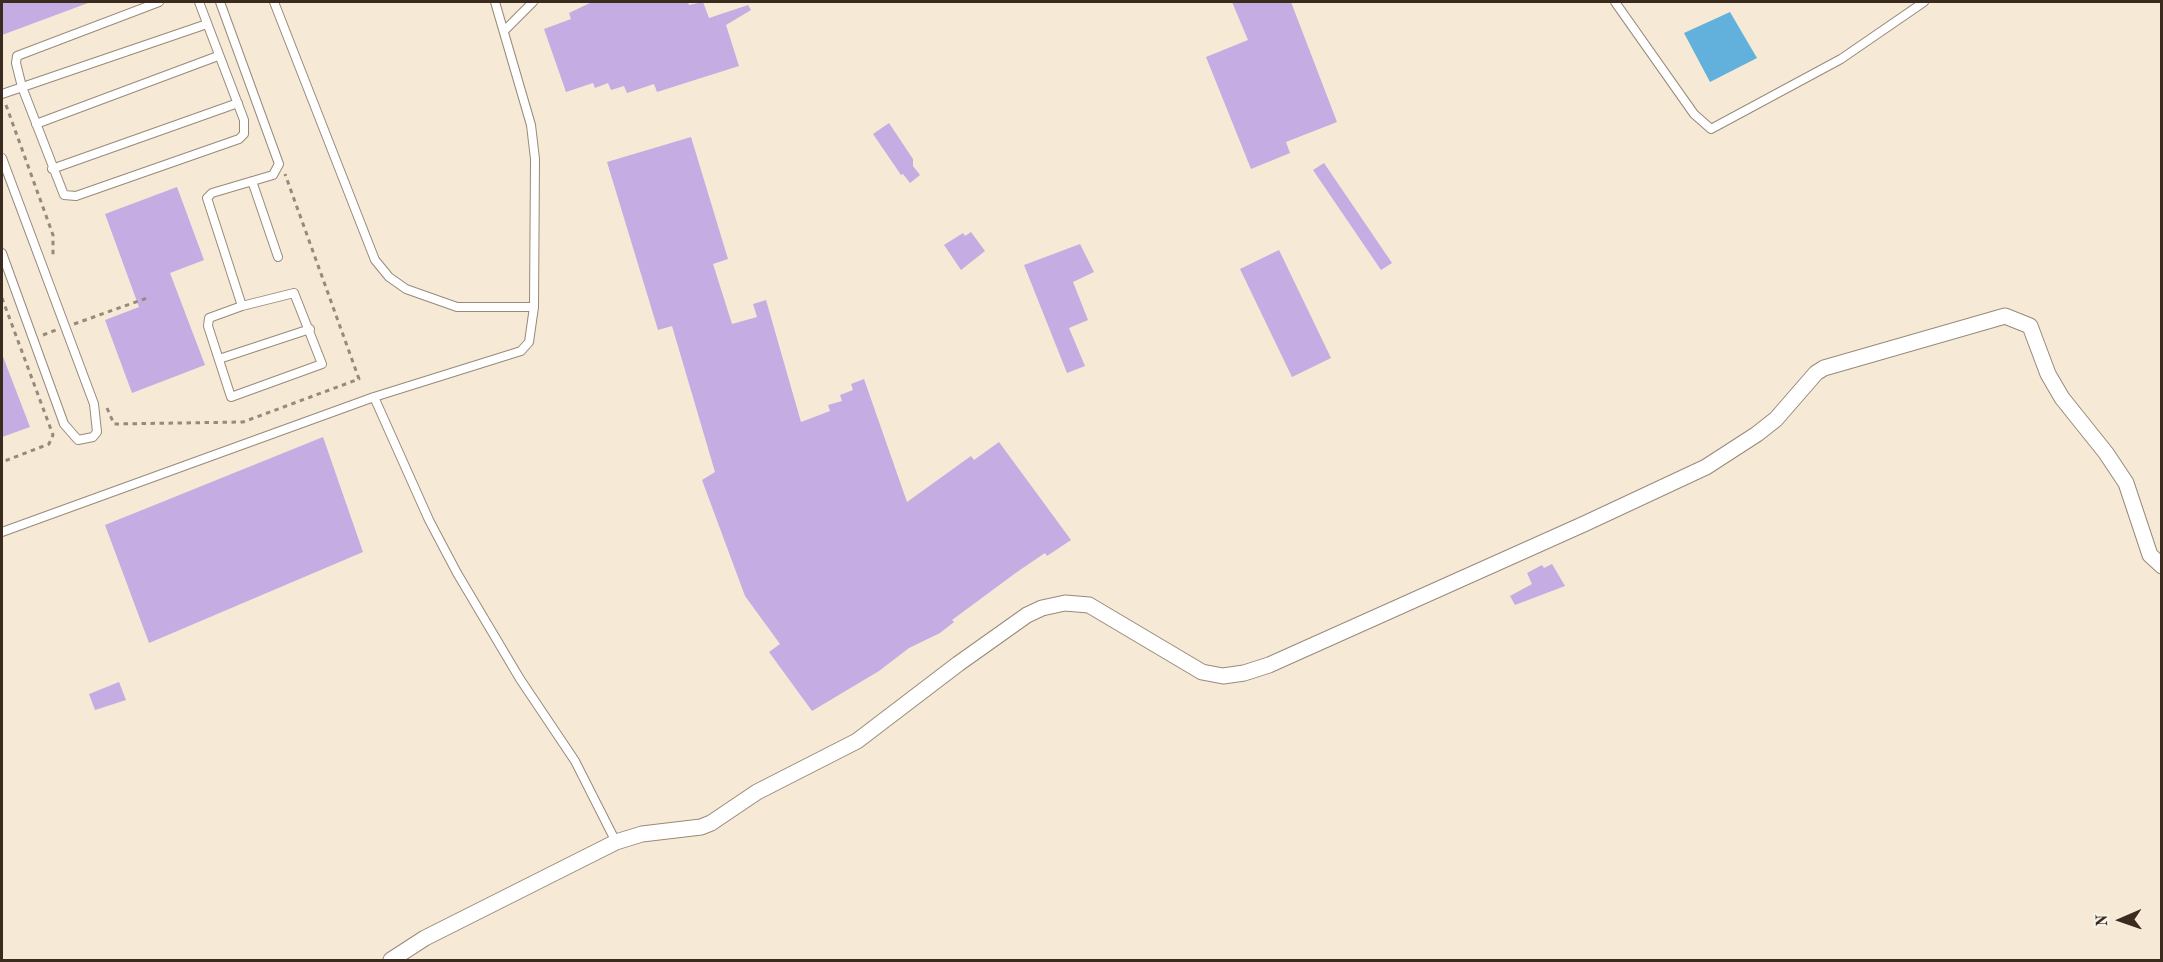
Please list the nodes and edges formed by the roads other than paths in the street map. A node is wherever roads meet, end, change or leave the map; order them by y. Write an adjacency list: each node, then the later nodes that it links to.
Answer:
1 (159, 2): 12 (lane)
2 (199, 2): 9 (lane)
3 (220, 2): 18 (lane)
4 (274, 2): 22 (lane)
5 (495, 2): 10 (lane)
6 (533, 2): 10 (lane)
7 (1615, 2): 8 (lane)
8 (1924, 2)
9 (207, 24): 11 (lane); 12 (lane)
10 (505, 30): 22 (lane)
11 (218, 56): 14 (lane); 15 (lane)
12 (22, 87): 13 (lane); 15 (lane)
13 (2, 93)
14 (238, 103): 17 (lane); 17 (lane)
15 (36, 124): 17 (lane)
16 (2, 158): 19 (lane)
17 (52, 169)
18 (252, 182): 20 (lane); 21 (lane)
19 (2, 253)
20 (278, 257)
21 (242, 306): 23 (lane); 24 (lane)
22 (534, 307): 25 (lane)
23 (310, 328): 24 (lane); 24 (lane)
24 (219, 359)
25 (374, 397): 26 (lane); 28 (lane)
26 (2, 532)
27 (2162, 566): 28 (street)
28 (616, 842): 29 (street)
29 (391, 960)

